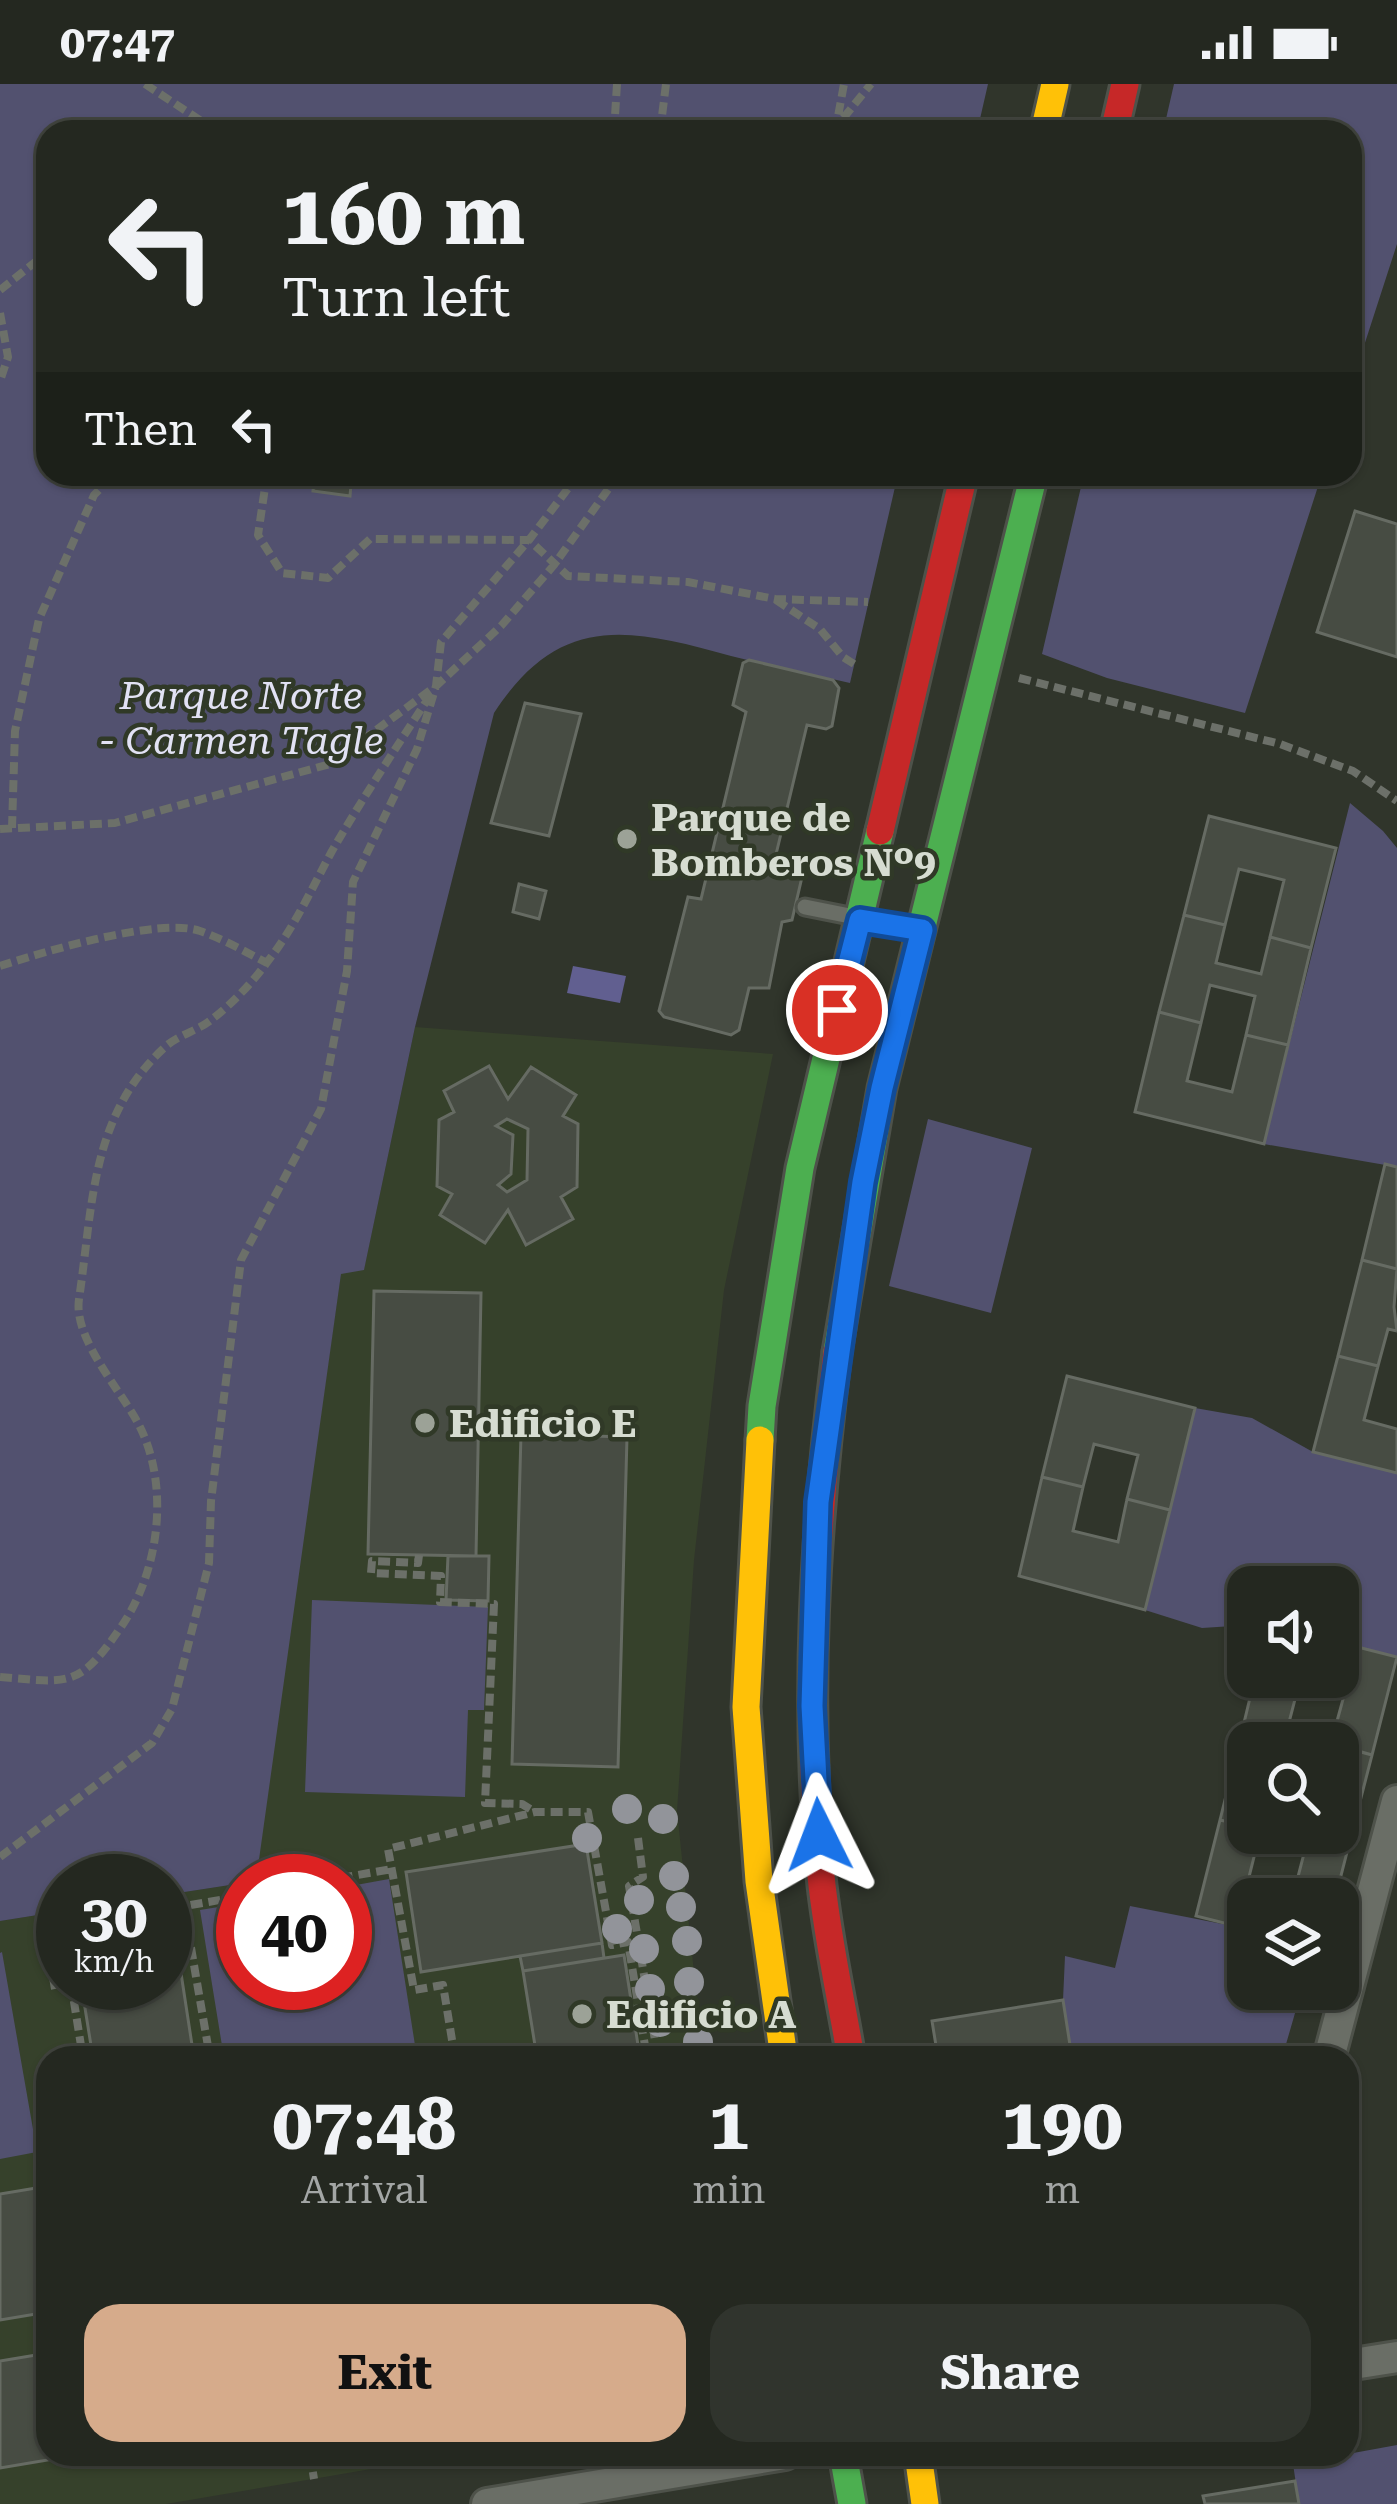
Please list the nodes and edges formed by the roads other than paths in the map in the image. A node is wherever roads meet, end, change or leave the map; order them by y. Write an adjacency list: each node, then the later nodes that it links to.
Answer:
1 (1055, 84): 3 (street)
2 (1125, 84): 4 (street)
3 (1047, 120)
4 (1117, 120)
5 (961, 486): 8 (street)
6 (1031, 486): 9 (street)
7 (805, 908): 8 (lane)
8 (860, 920): 9 (lane); 11 (street)
9 (922, 930): 12 (street)
10 (1397, 1802): 13 (street)
11 (782, 2046)
12 (849, 2046)
13 (1332, 2046)
14 (1397, 2357): 15 (street)
15 (1359, 2363)
16 (714, 2466): 19 (street)
17 (845, 2466): 20 (street)
18 (920, 2466): 21 (street)
19 (488, 2504)
20 (852, 2504)
21 (926, 2504)

